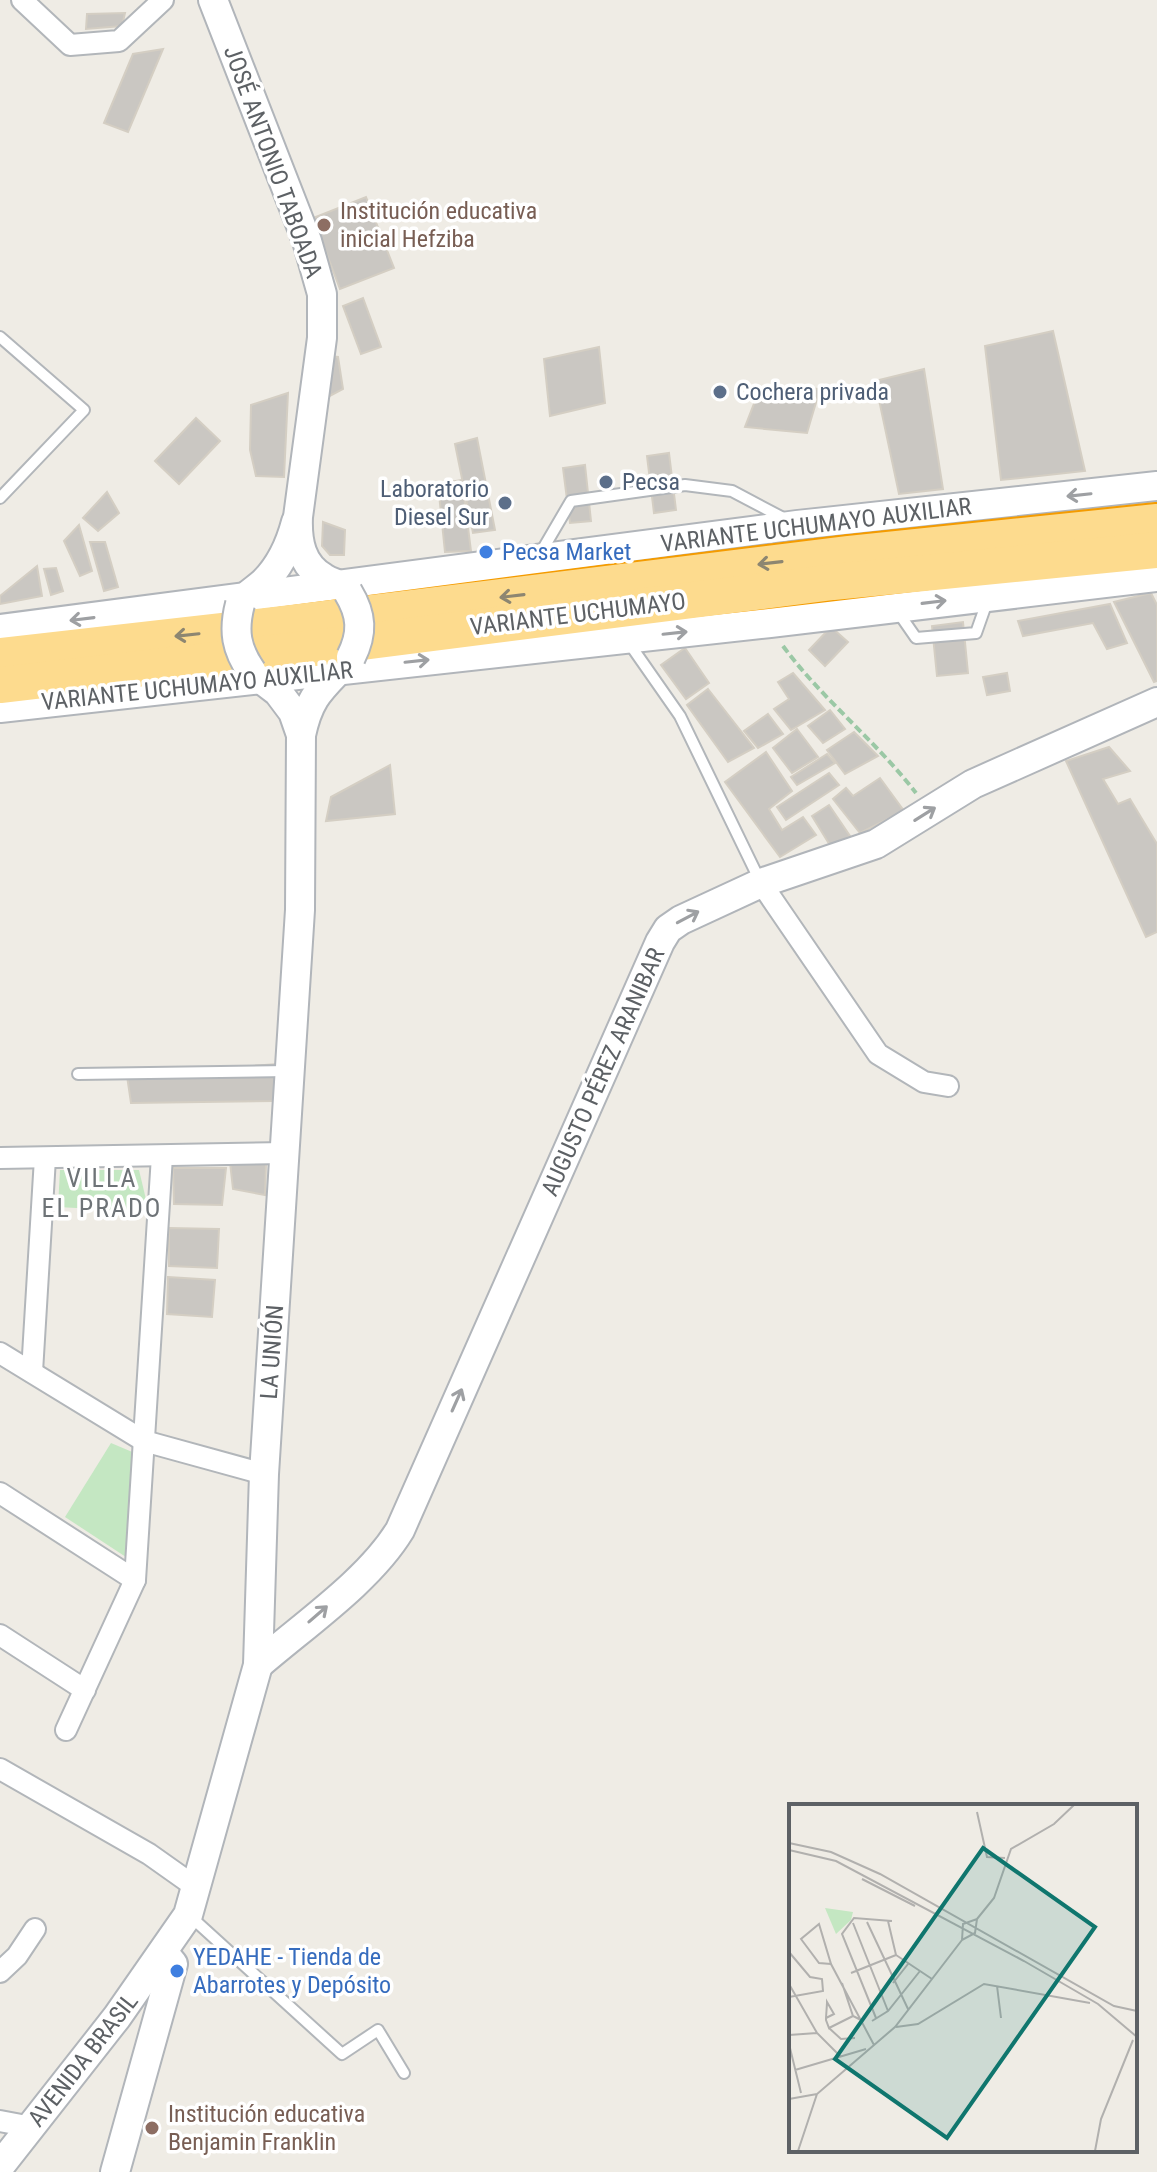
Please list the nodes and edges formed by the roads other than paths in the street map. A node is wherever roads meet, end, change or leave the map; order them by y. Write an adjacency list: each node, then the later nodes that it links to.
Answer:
1 (22, 0): 2 (street)
2 (163, 0)
3 (213, 0): 7 (main road, JOSÉ ANTONIO TABOADA)
4 (0, 337): 6 (lane)
5 (1157, 486): 9 (main road, VARIANTE UCHUMAYO AUXILIAR, one-way to 9)
6 (0, 498)
7 (298, 517): 13 (main road, JOSÉ ANTONIO TABOADA); 14 (main road, JOSÉ ANTONIO TABOADA)
8 (1157, 522): 17 (highway, VARIANTE UCHUMAYO, one-way to 17)
9 (797, 525): 11 (main road, VARIANTE UCHUMAYO AUXILIAR); 11 (lane)
10 (1157, 550): 20 (highway, VARIANTE UCHUMAYO)
11 (536, 560): 13 (main road, VARIANTE UCHUMAYO AUXILIAR)
12 (1157, 577): 16 (main road, VARIANTE UCHUMAYO AUXILIAR, one-way to 12)
13 (346, 589): 14 (main road, VARIANTE UCHUMAYO AUXILIAR); 18 (main road, bridge)
14 (242, 601): 15 (main road, VARIANTE UCHUMAYO AUXILIAR, one-way to 15); 19 (main road, bridge)
15 (0, 629)
16 (626, 638): 18 (main road, VARIANTE UCHUMAYO AUXILIAR, one-way to 16); 24 (lane)
17 (0, 656)
18 (345, 664): 19 (main road, VARIANTE UCHUMAYO AUXILIAR); 23 (main road, LA UNIÓN)
19 (255, 675): 22 (main road, VARIANTE UCHUMAYO AUXILIAR); 23 (main road, LA UNIÓN)
20 (0, 685)
21 (1157, 702): 24 (main road, AUGUSTO PÉREZ ARANIBAR, one-way to 21)
22 (0, 708)
23 (301, 735): 25 (main road, LA UNIÓN)
24 (761, 883): 27 (street); 39 (main road, AUGUSTO PÉREZ ARANIBAR, one-way to 24)
25 (290, 1071): 26 (lane); 28 (main road, LA UNIÓN)
26 (78, 1074)
27 (948, 1086)
28 (286, 1153): 29 (street); 35 (main road, LA UNIÓN)
29 (162, 1156): 31 (street); 34 (street)
30 (0, 1158): 31 (street)
31 (45, 1158): 33 (street)
32 (0, 1353): 33 (street)
33 (32, 1372): 34 (street)
34 (144, 1441): 35 (street); 37 (street)
35 (264, 1474): 39 (main road, LA UNIÓN)
36 (0, 1493): 37 (street)
37 (135, 1580): 40 (street)
38 (0, 1635): 40 (street)
39 (258, 1665): 43 (main road, LA UNIÓN)
40 (85, 1690): 41 (street)
41 (66, 1730)
42 (6, 1776): 43 (street)
43 (197, 1888): 44 (main road, LA UNIÓN)
44 (188, 1915): 46 (main road, LA UNIÓN); 48 (lane)
45 (35, 1929): 47 (street)
46 (164, 1953): 50 (main road, AVENIDA BRASIL); 52 (main road)
47 (0, 1972)
48 (404, 2073)
49 (0, 2121): 50 (street)
50 (32, 2127): 51 (main road, AVENIDA BRASIL)
51 (0, 2166)
52 (115, 2172)

